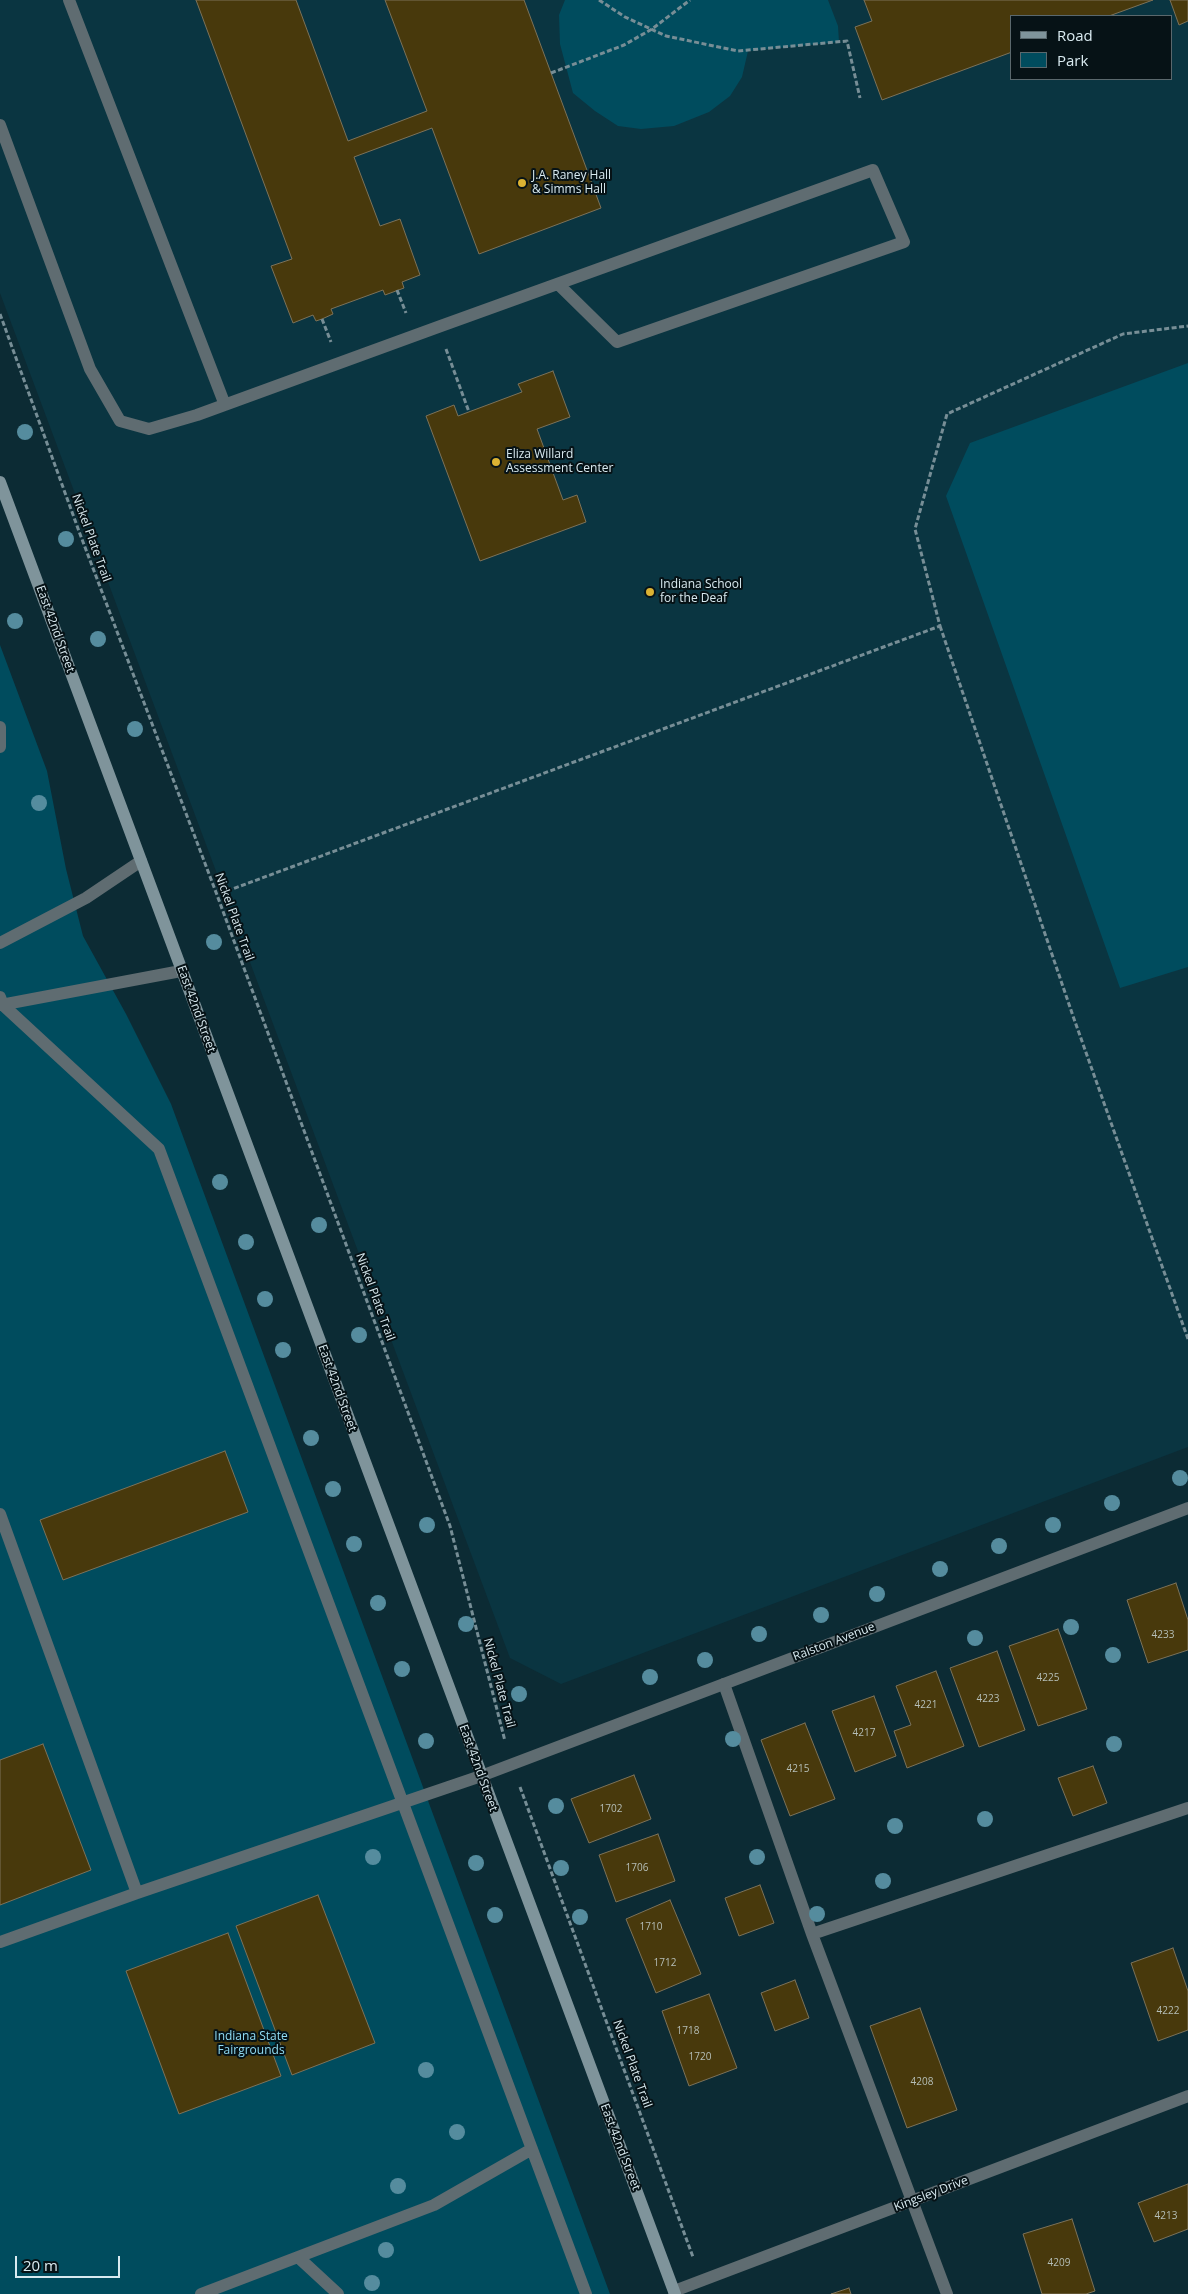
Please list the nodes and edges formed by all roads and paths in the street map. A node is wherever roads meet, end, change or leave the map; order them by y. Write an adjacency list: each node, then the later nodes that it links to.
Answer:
1 (69, 0): 12 (street)
2 (599, 0): 4 (path)
3 (690, 0): 4 (path)
4 (652, 29): 5 (path); 6 (path)
5 (551, 73)
6 (860, 98)
7 (0, 125): 12 (street)
8 (558, 284): 8 (street); 11 (street)
9 (0, 314): 27 (path, Nickel Plate Trail)
10 (1188, 326): 15 (path)
11 (438, 327): 12 (street); 13 (path)
12 (225, 405)
13 (469, 412)
14 (0, 482): 18 (street, East 42nd Street)
15 (940, 626): 19 (path); 23 (path)
16 (0, 727): 17 (street)
17 (0, 747)
18 (141, 861): 20 (street); 21 (street, East 42nd Street)
19 (227, 891)
20 (0, 943)
21 (181, 971): 22 (street); 28 (street, East 42nd Street)
22 (1, 1002): 29 (street)
23 (1188, 1339)
24 (1188, 1508): 26 (street, Ralston Avenue)
25 (0, 1514): 31 (street)
26 (724, 1684): 27 (street, Ralston Avenue); 32 (street)
27 (512, 1765): 28 (street, Ralston Avenue); 38 (path, Nickel Plate Trail)
28 (481, 1776): 29 (street, Ralston Avenue); 39 (street, East 42nd Street)
29 (404, 1802): 31 (street, Ralston Avenue); 35 (street)
30 (1188, 1808): 32 (street)
31 (137, 1893): 33 (street, Ralston Avenue)
32 (812, 1934): 36 (street)
33 (0, 1942)
34 (1188, 2096): 36 (street, Kingsley Drive)
35 (532, 2149): 37 (street); 42 (street)
36 (913, 2200): 38 (street, Kingsley Drive); 43 (street)
37 (298, 2257): 40 (street); 41 (street)
38 (702, 2281): 39 (street, Kingsley Drive)
39 (674, 2293)
40 (201, 2294)
41 (338, 2294)
42 (586, 2294)
43 (947, 2294)

